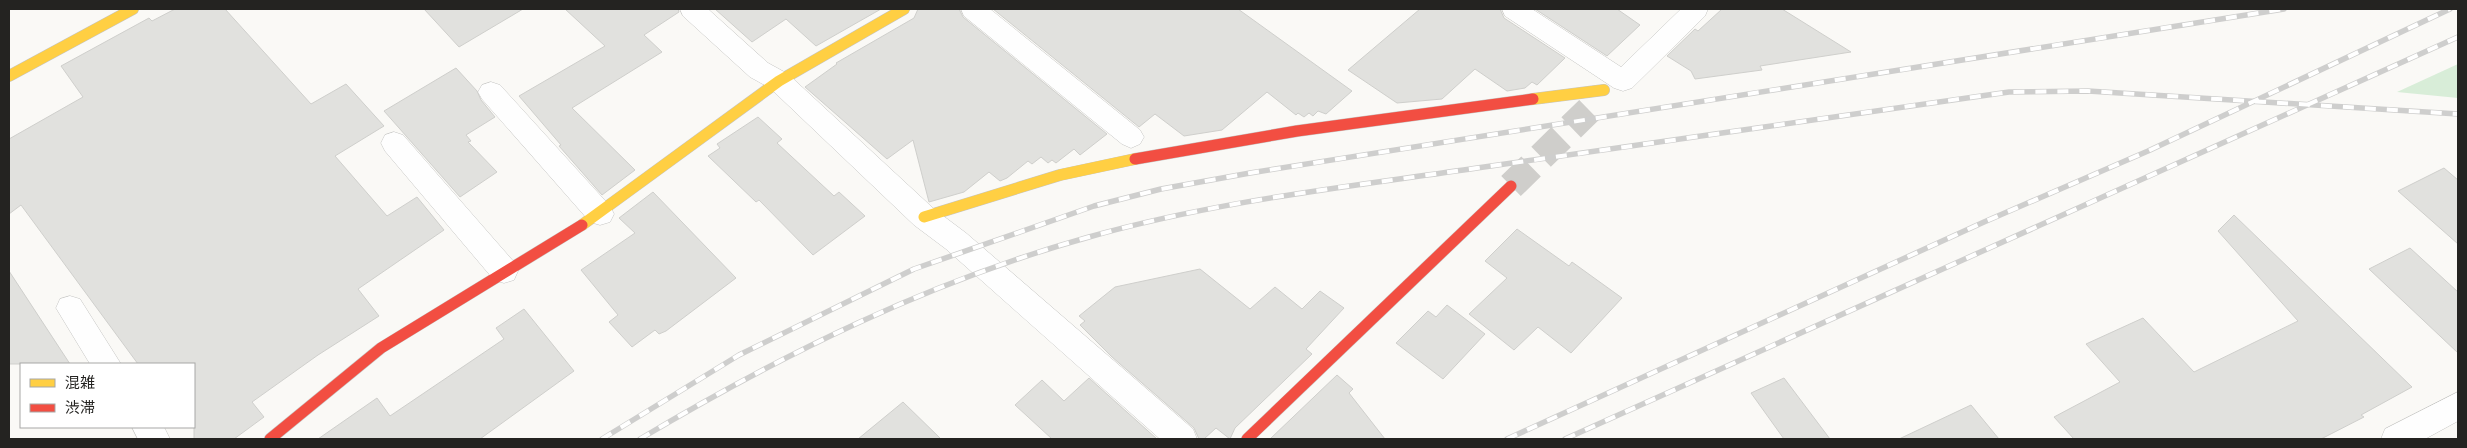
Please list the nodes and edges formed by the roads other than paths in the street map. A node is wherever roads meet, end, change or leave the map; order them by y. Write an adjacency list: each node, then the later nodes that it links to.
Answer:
1 (133, 9): 7 (street)
2 (692, 9): 8 (street)
3 (904, 9): 8 (street)
4 (973, 9): 12 (street)
5 (1514, 9): 9 (street)
6 (1696, 9): 9 (street)
7 (9, 76)
8 (778, 81): 15 (street); 16 (street)
9 (1614, 85): 11 (street); 16 (street)
10 (491, 92): 15 (street)
11 (1594, 103)
12 (1131, 136)
13 (394, 143): 17 (street)
14 (1511, 186): 25 (street)
15 (600, 214): 17 (street)
16 (924, 217): 24 (street)
17 (504, 271): 23 (street)
18 (70, 308): 19 (street)
19 (105, 363)
20 (2458, 406): 26 (street)
21 (148, 428): 22 (street)
22 (155, 439)
23 (270, 439)
24 (1182, 439)
25 (1248, 439)
26 (2396, 439)

